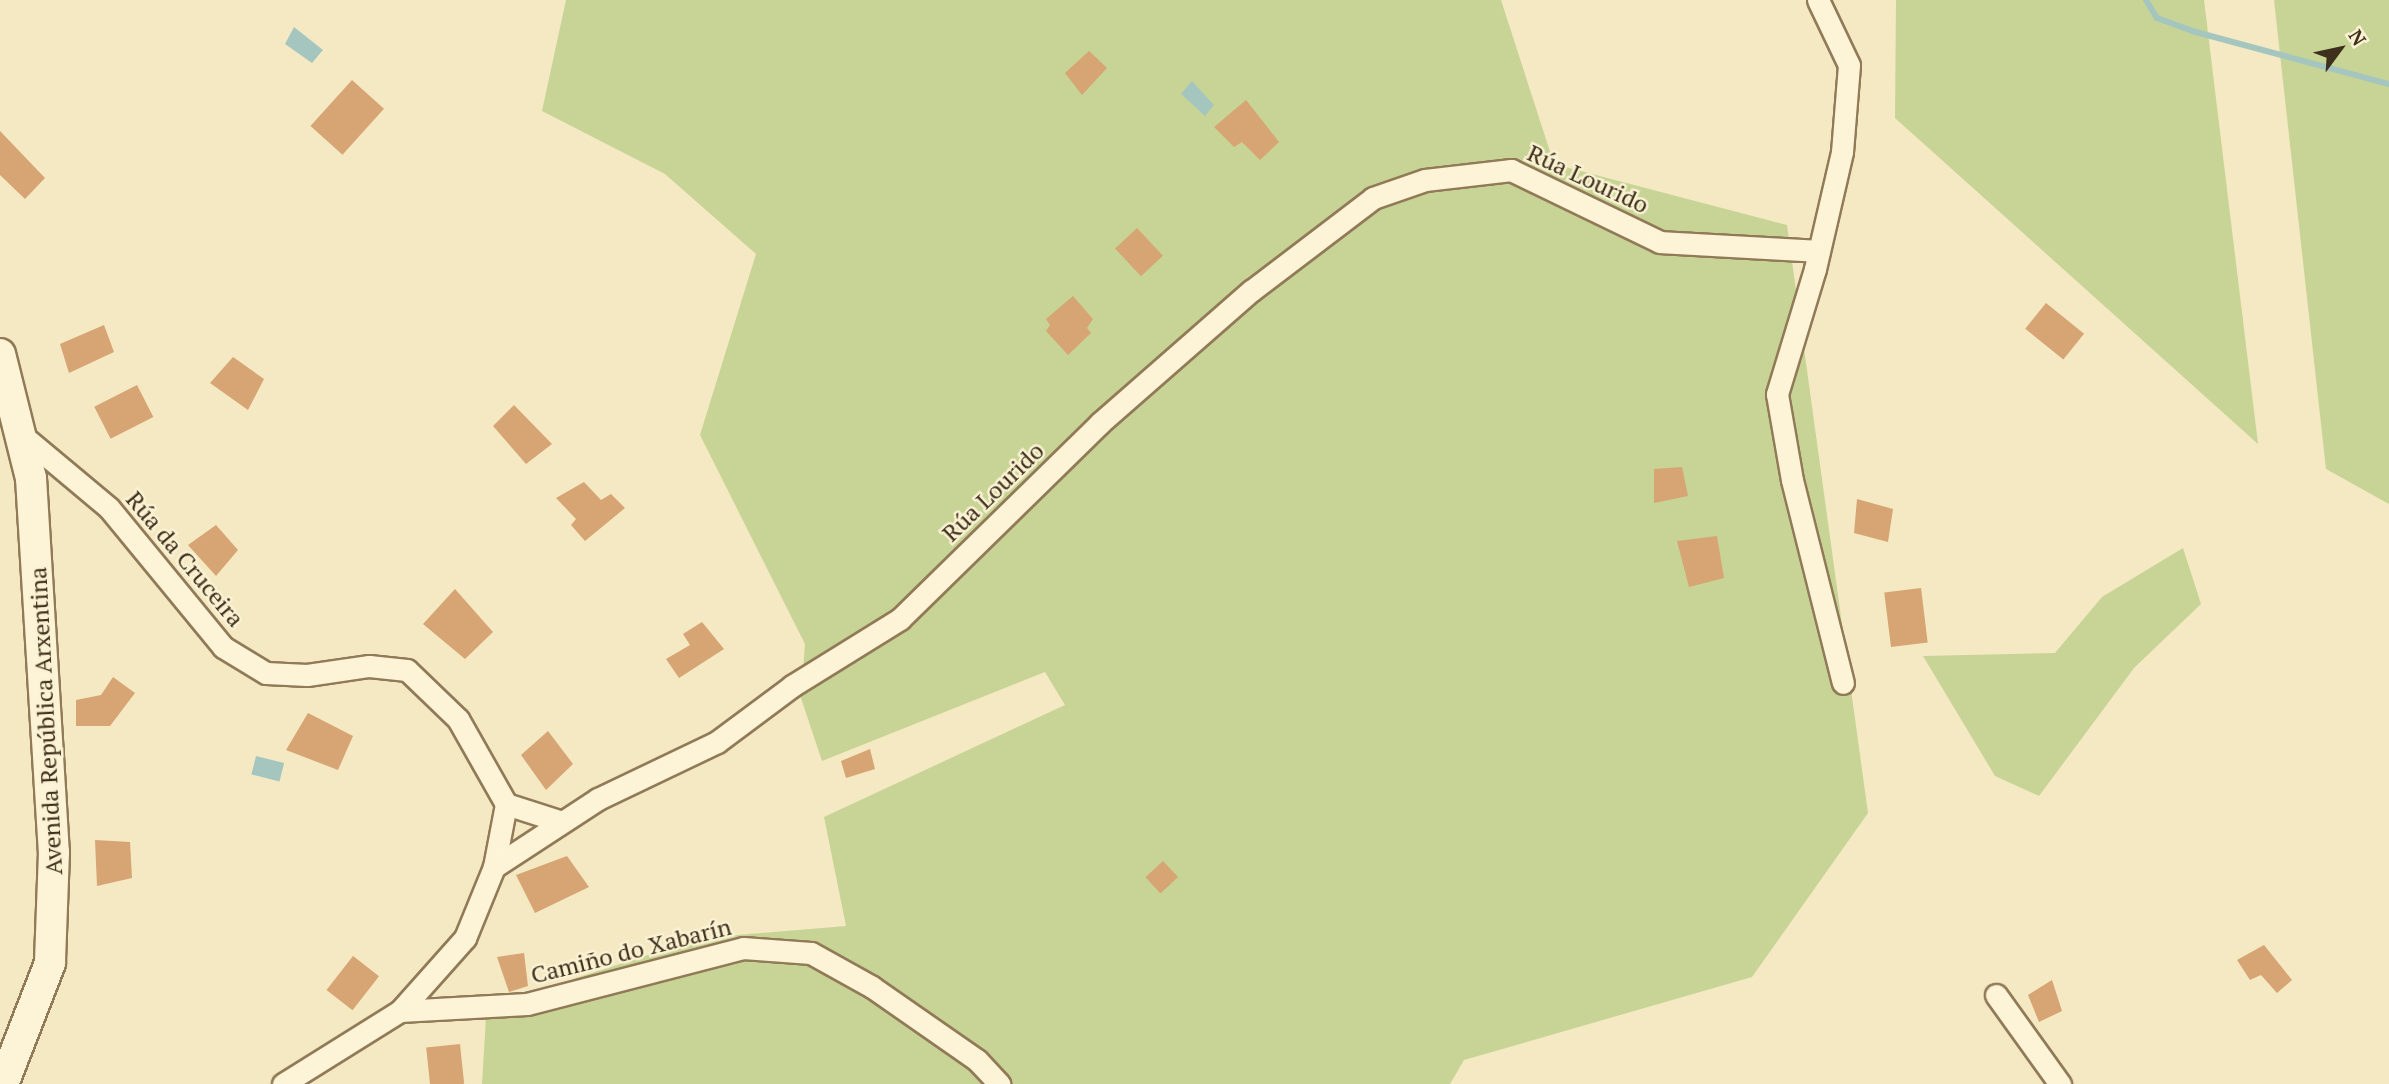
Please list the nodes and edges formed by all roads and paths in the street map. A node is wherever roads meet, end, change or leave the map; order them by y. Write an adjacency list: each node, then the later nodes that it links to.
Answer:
1 (1818, 0): 2 (street)
2 (1819, 251): 5 (street); 7 (street, Rúa Lourido)
3 (0, 354): 4 (main road, Avenida República Arxentina)
4 (23, 436): 6 (street, Rúa da Cruceira); 11 (main road, Avenida República Arxentina)
5 (1843, 683)
6 (506, 804): 7 (street); 8 (street)
7 (562, 822): 8 (street, Rúa Lourido)
8 (494, 867): 10 (street)
9 (1996, 995): 14 (street)
10 (400, 1010): 12 (street); 13 (street, Camiño do Xabarín)
11 (3, 1084)
12 (283, 1084)
13 (999, 1084)
14 (2060, 1084)

